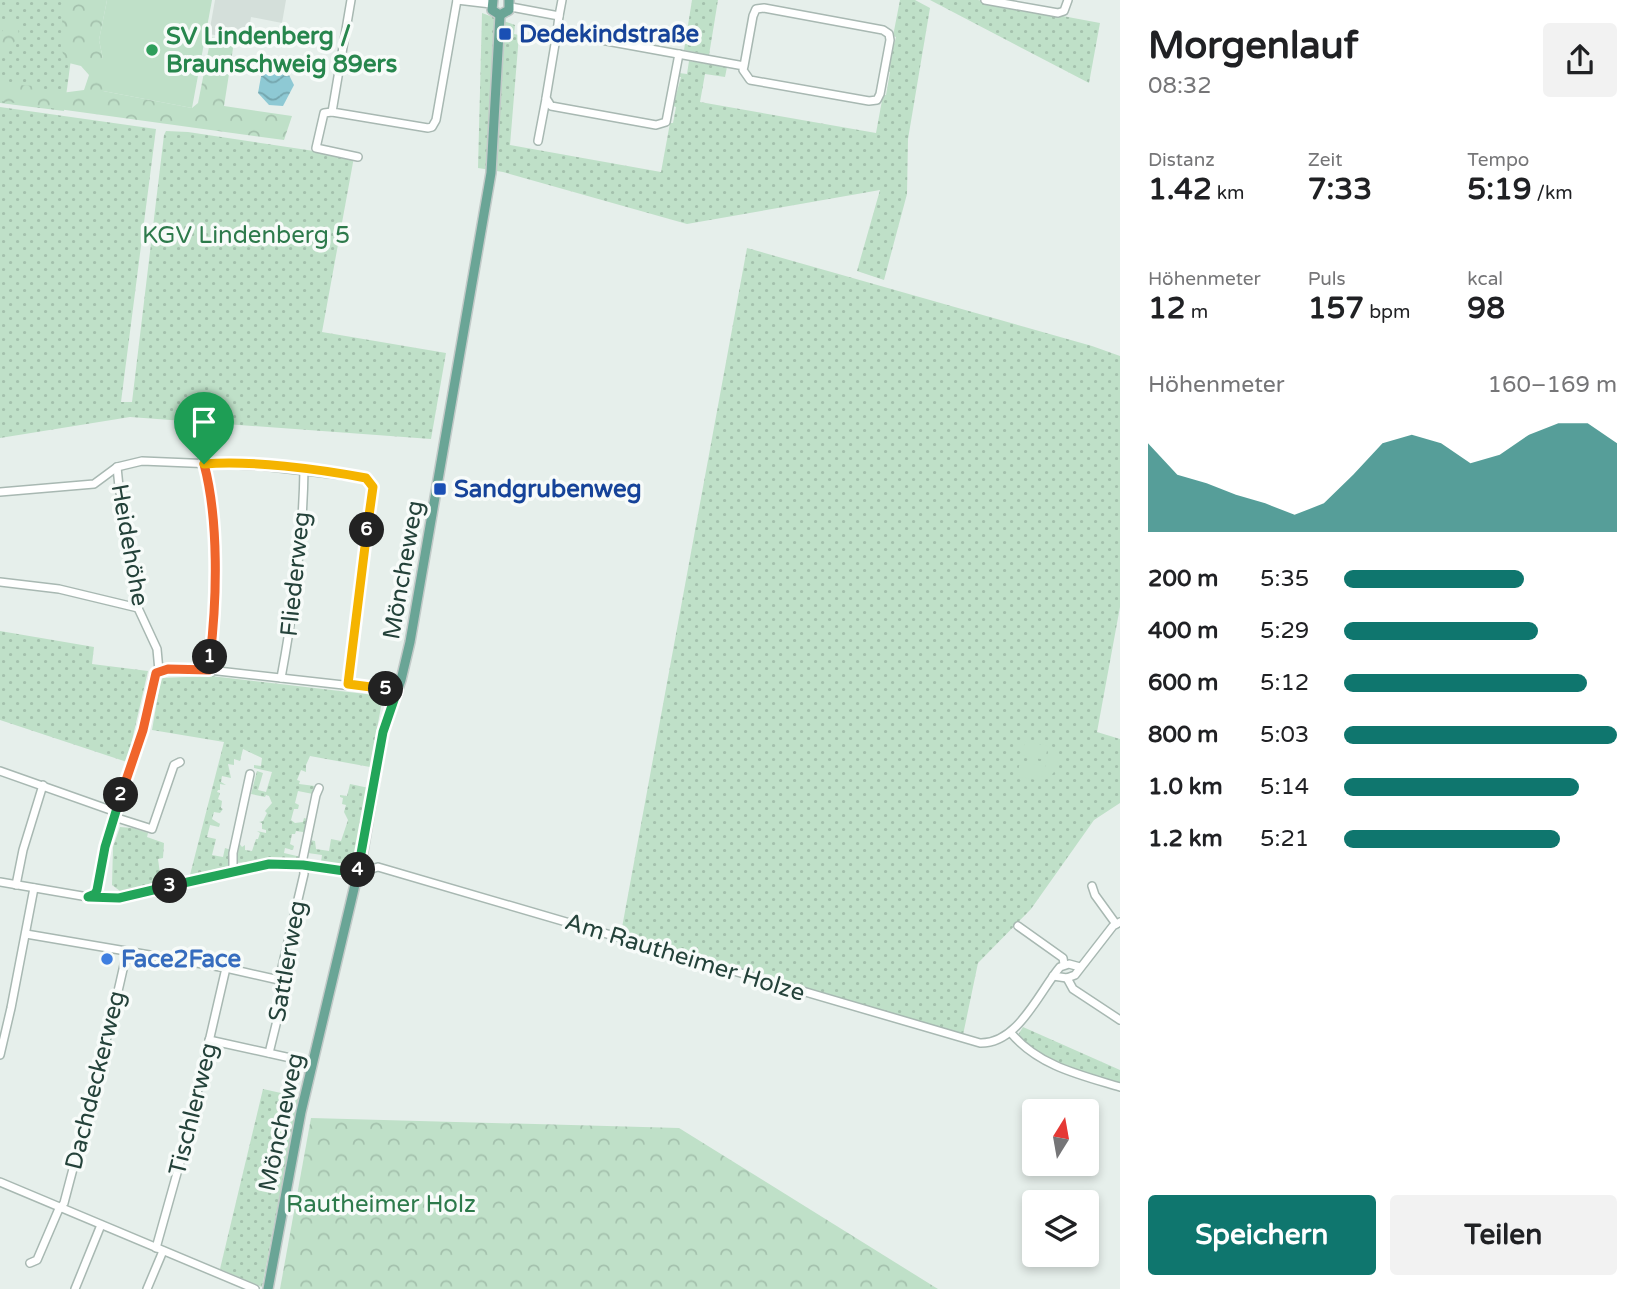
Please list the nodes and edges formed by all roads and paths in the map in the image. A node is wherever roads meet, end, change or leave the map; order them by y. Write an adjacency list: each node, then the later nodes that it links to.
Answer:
1 (351, 0): 14 (street)
2 (457, 0): 6 (street); 14 (street)
3 (562, 0): 9 (street)
4 (985, 0): 5 (street)
5 (1068, 0)
6 (492, 2): 8 (main road)
7 (510, 3): 8 (main road); 9 (street)
8 (500, 15): 27 (main road, Möncheweg)
9 (559, 16): 10 (street)
10 (557, 32): 11 (street); 13 (street)
11 (679, 54): 12 (street); 13 (street)
12 (744, 66): 12 (street)
13 (546, 98): 15 (street)
14 (332, 112): 16 (street)
15 (538, 141)
16 (358, 157)
17 (204, 464): 18 (street); 19 (street); 23 (street)
18 (117, 467): 20 (street); 22 (street, Heidehöhe)
19 (304, 469): 25 (street, Fliederweg); 26 (street)
20 (0, 492)
21 (0, 582): 22 (street)
22 (138, 608): 24 (street, Heidehöhe)
23 (209, 670): 24 (street); 25 (street)
24 (159, 671): 33 (street)
25 (281, 678): 26 (street)
26 (348, 684): 27 (street)
27 (397, 691): 36 (main road, Möncheweg)
28 (180, 762): 33 (street)
29 (0, 771): 31 (street)
30 (250, 774): 35 (street)
31 (43, 785): 33 (street); 38 (street)
32 (320, 788): 34 (street, Sattlerweg)
33 (115, 815): 41 (street)
34 (303, 865): 35 (street, Am Rautheimer Holze); 36 (street, Am Rautheimer Holze); 51 (street, Sattlerweg)
35 (233, 872): 41 (street, Am Rautheimer Holze)
36 (358, 873): 53 (street, Am Rautheimer Holze); 57 (main road, Möncheweg)
37 (0, 882): 38 (street, Am Rautheimer Holze)
38 (16, 885): 40 (street, Am Rautheimer Holze)
39 (1092, 887): 42 (street)
40 (34, 888): 41 (street, Am Rautheimer Holze); 44 (street)
41 (88, 897)
42 (1118, 923): 47 (street)
43 (1018, 926): 46 (street)
44 (26, 934): 45 (street); 56 (street)
45 (127, 951): 48 (street); 60 (street, Dachdeckerweg)
46 (1064, 964): 47 (street); 49 (street)
47 (1080, 967): 50 (street)
48 (226, 968): 51 (street); 54 (street, Tischlerweg)
49 (1053, 976): 50 (street); 53 (street)
50 (1067, 978): 52 (street)
51 (279, 980): 55 (street, Sattlerweg)
52 (1120, 1020)
53 (1011, 1032): 58 (street)
54 (209, 1040): 55 (street); 62 (street, Tischlerweg)
55 (269, 1053): 57 (street)
56 (0, 1055)
57 (313, 1063): 67 (main road, Möncheweg)
58 (1120, 1087)
59 (0, 1182): 60 (street)
60 (62, 1209): 61 (street); 63 (street, Dachdeckerweg)
61 (101, 1225): 62 (street); 64 (street)
62 (160, 1250): 65 (street, Tischlerweg); 66 (street)
63 (30, 1263)
64 (75, 1289)
65 (147, 1289)
66 (255, 1289)
67 (268, 1289)

